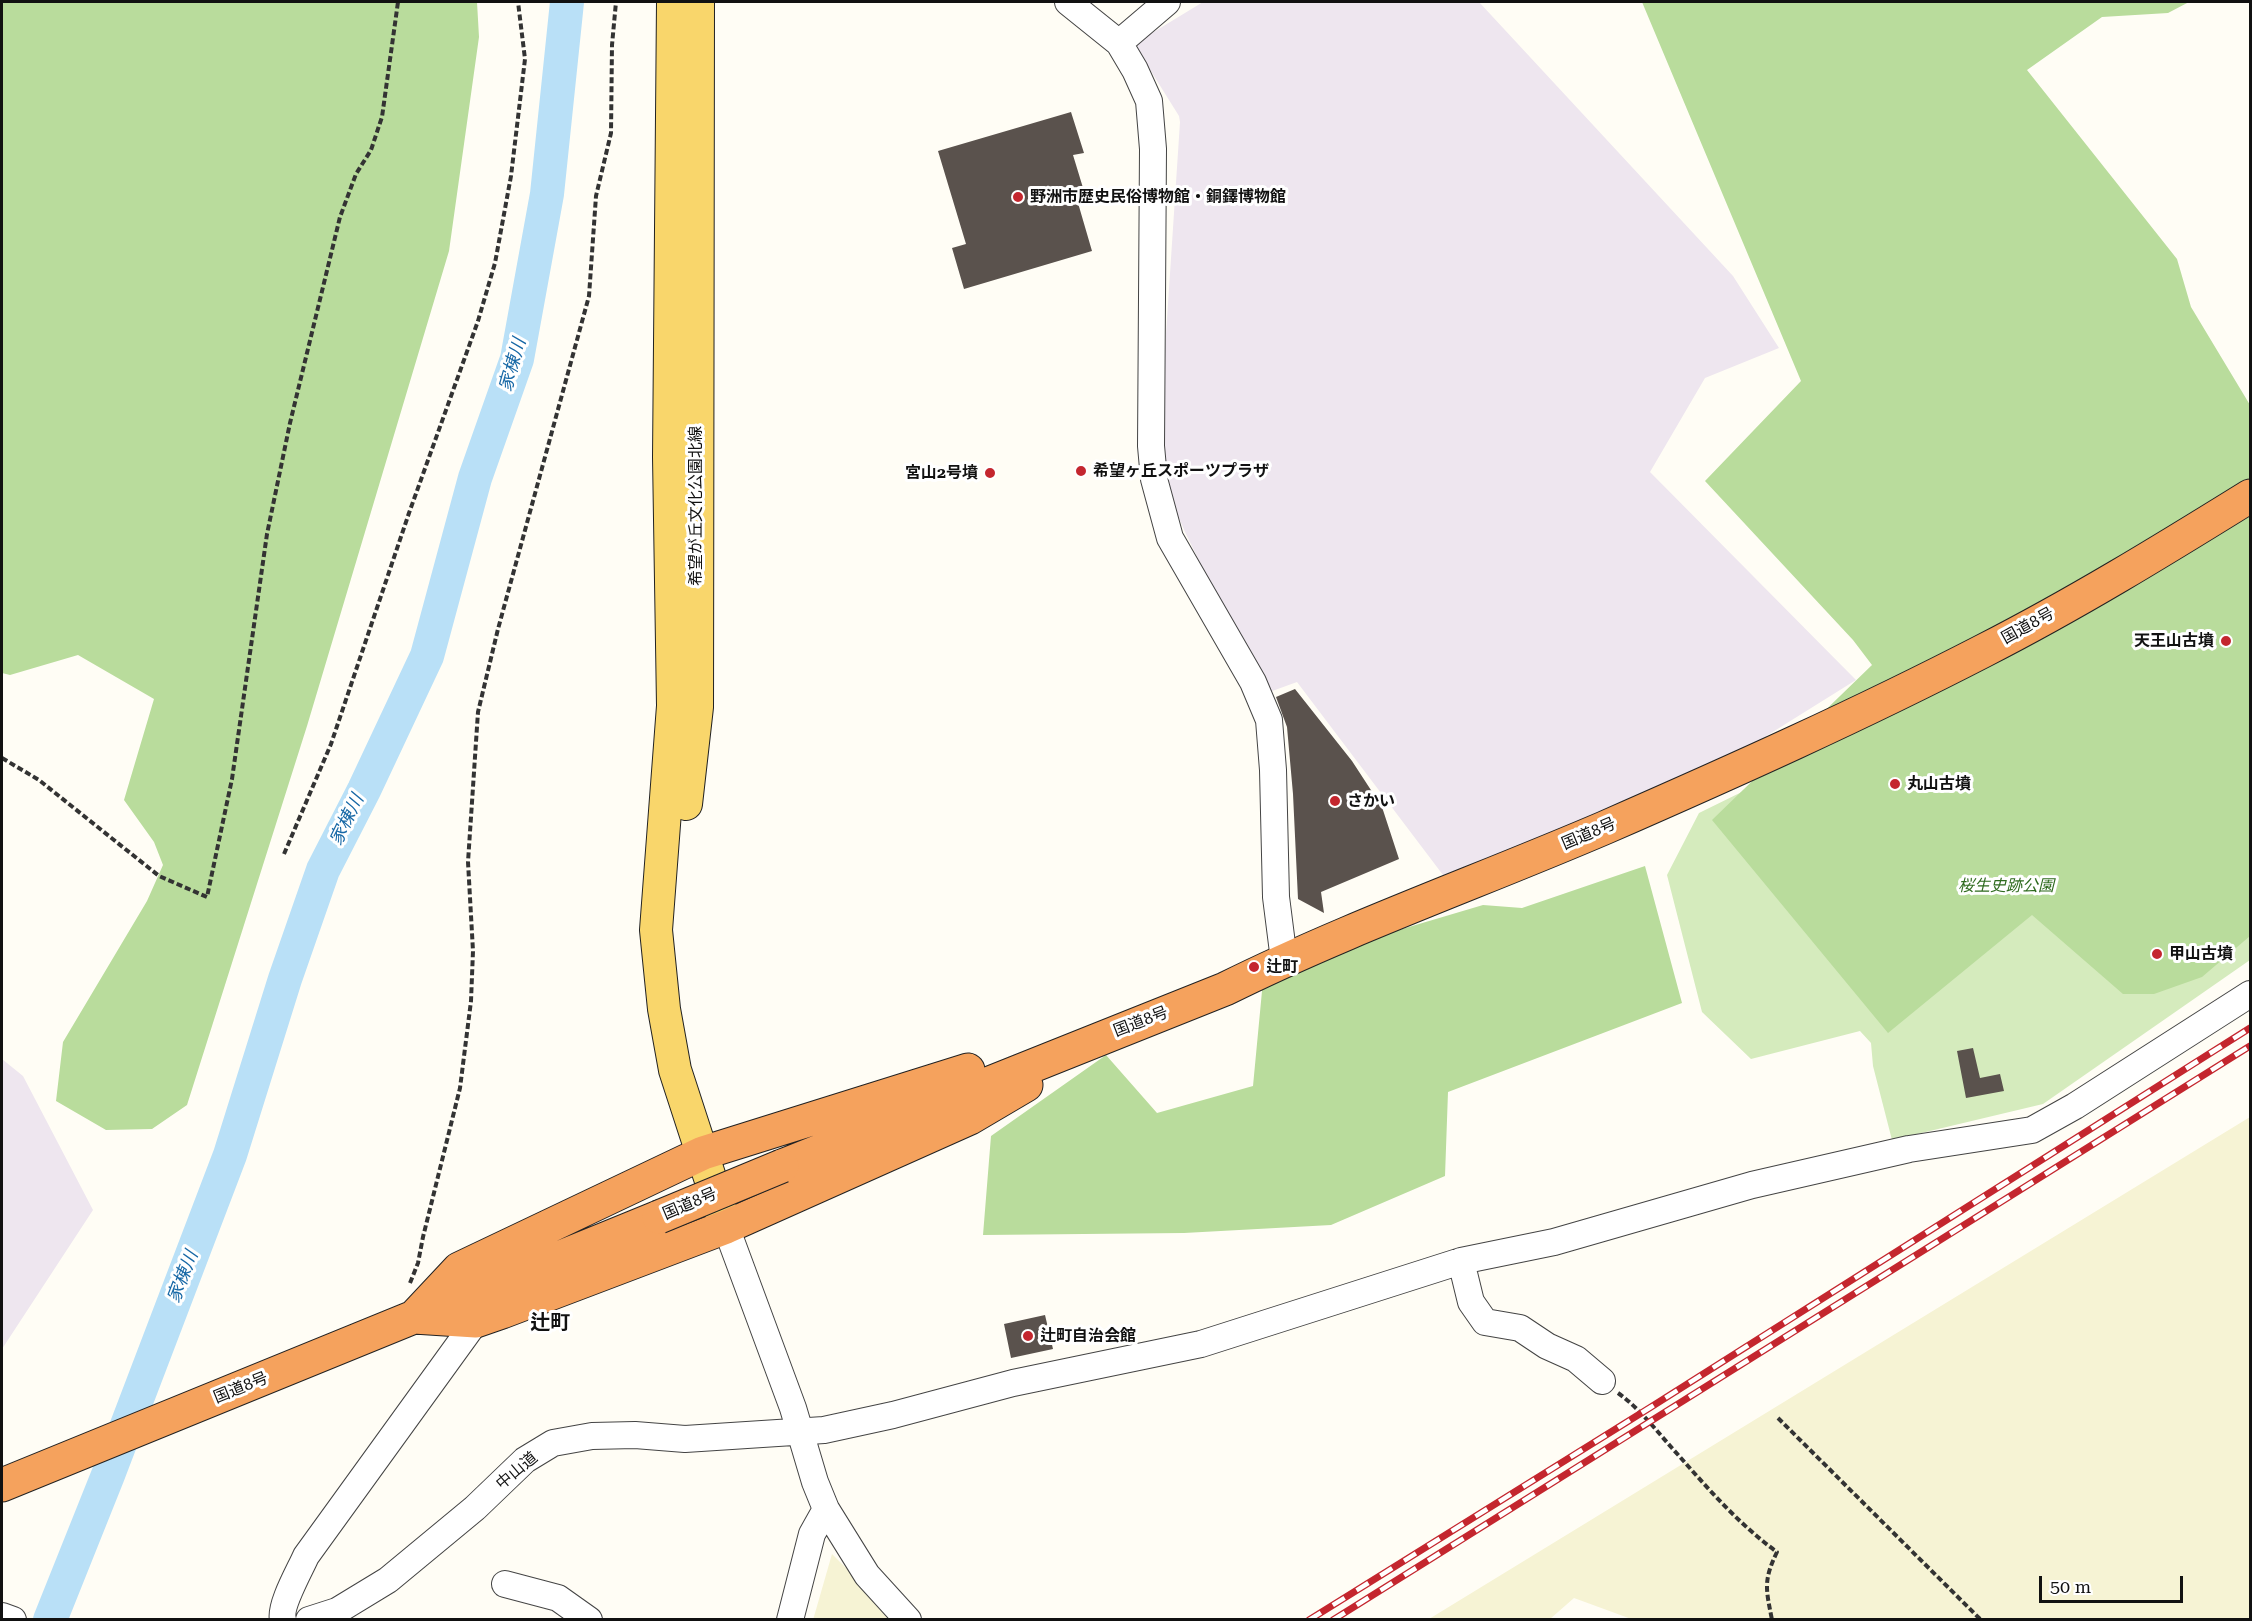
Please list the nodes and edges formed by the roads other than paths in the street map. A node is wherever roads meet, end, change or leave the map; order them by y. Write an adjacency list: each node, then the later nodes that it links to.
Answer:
1 (673, 2): 9 (main road, 希望が丘文化公園北線)
2 (698, 2): 9 (main road, 希望が丘文化公園北線)
3 (1068, 2): 5 (street)
4 (1167, 2): 5 (street)
5 (1119, 43): 7 (street)
6 (2250, 496): 7 (highway, 国道8号)
7 (1284, 960): 10 (highway, 国道8号)
8 (2250, 994): 13 (street, 中山道)
9 (664, 1010): 11 (main road, 希望が丘文化公園北線)
10 (1072, 1049): 11 (highway); 12 (highway); 14 (highway, 国道8号, bridge)
11 (703, 1153): 12 (main road, 希望が丘文化公園北線); 14 (highway)
12 (726, 1227): 15 (highway); 17 (street)
13 (1461, 1261): 16 (street); 17 (street, 中山道)
14 (414, 1317): 15 (highway); 18 (highway, 国道8号)
15 (476, 1321): 21 (street)
16 (1602, 1381)
17 (800, 1431): 19 (street); 22 (street, 中山道)
18 (2, 1485)
19 (826, 1509): 24 (street); 25 (street)
20 (505, 1584): 23 (street)
21 (284, 1620)
22 (309, 1620)
23 (589, 1620)
24 (790, 1620)
25 (908, 1620)

